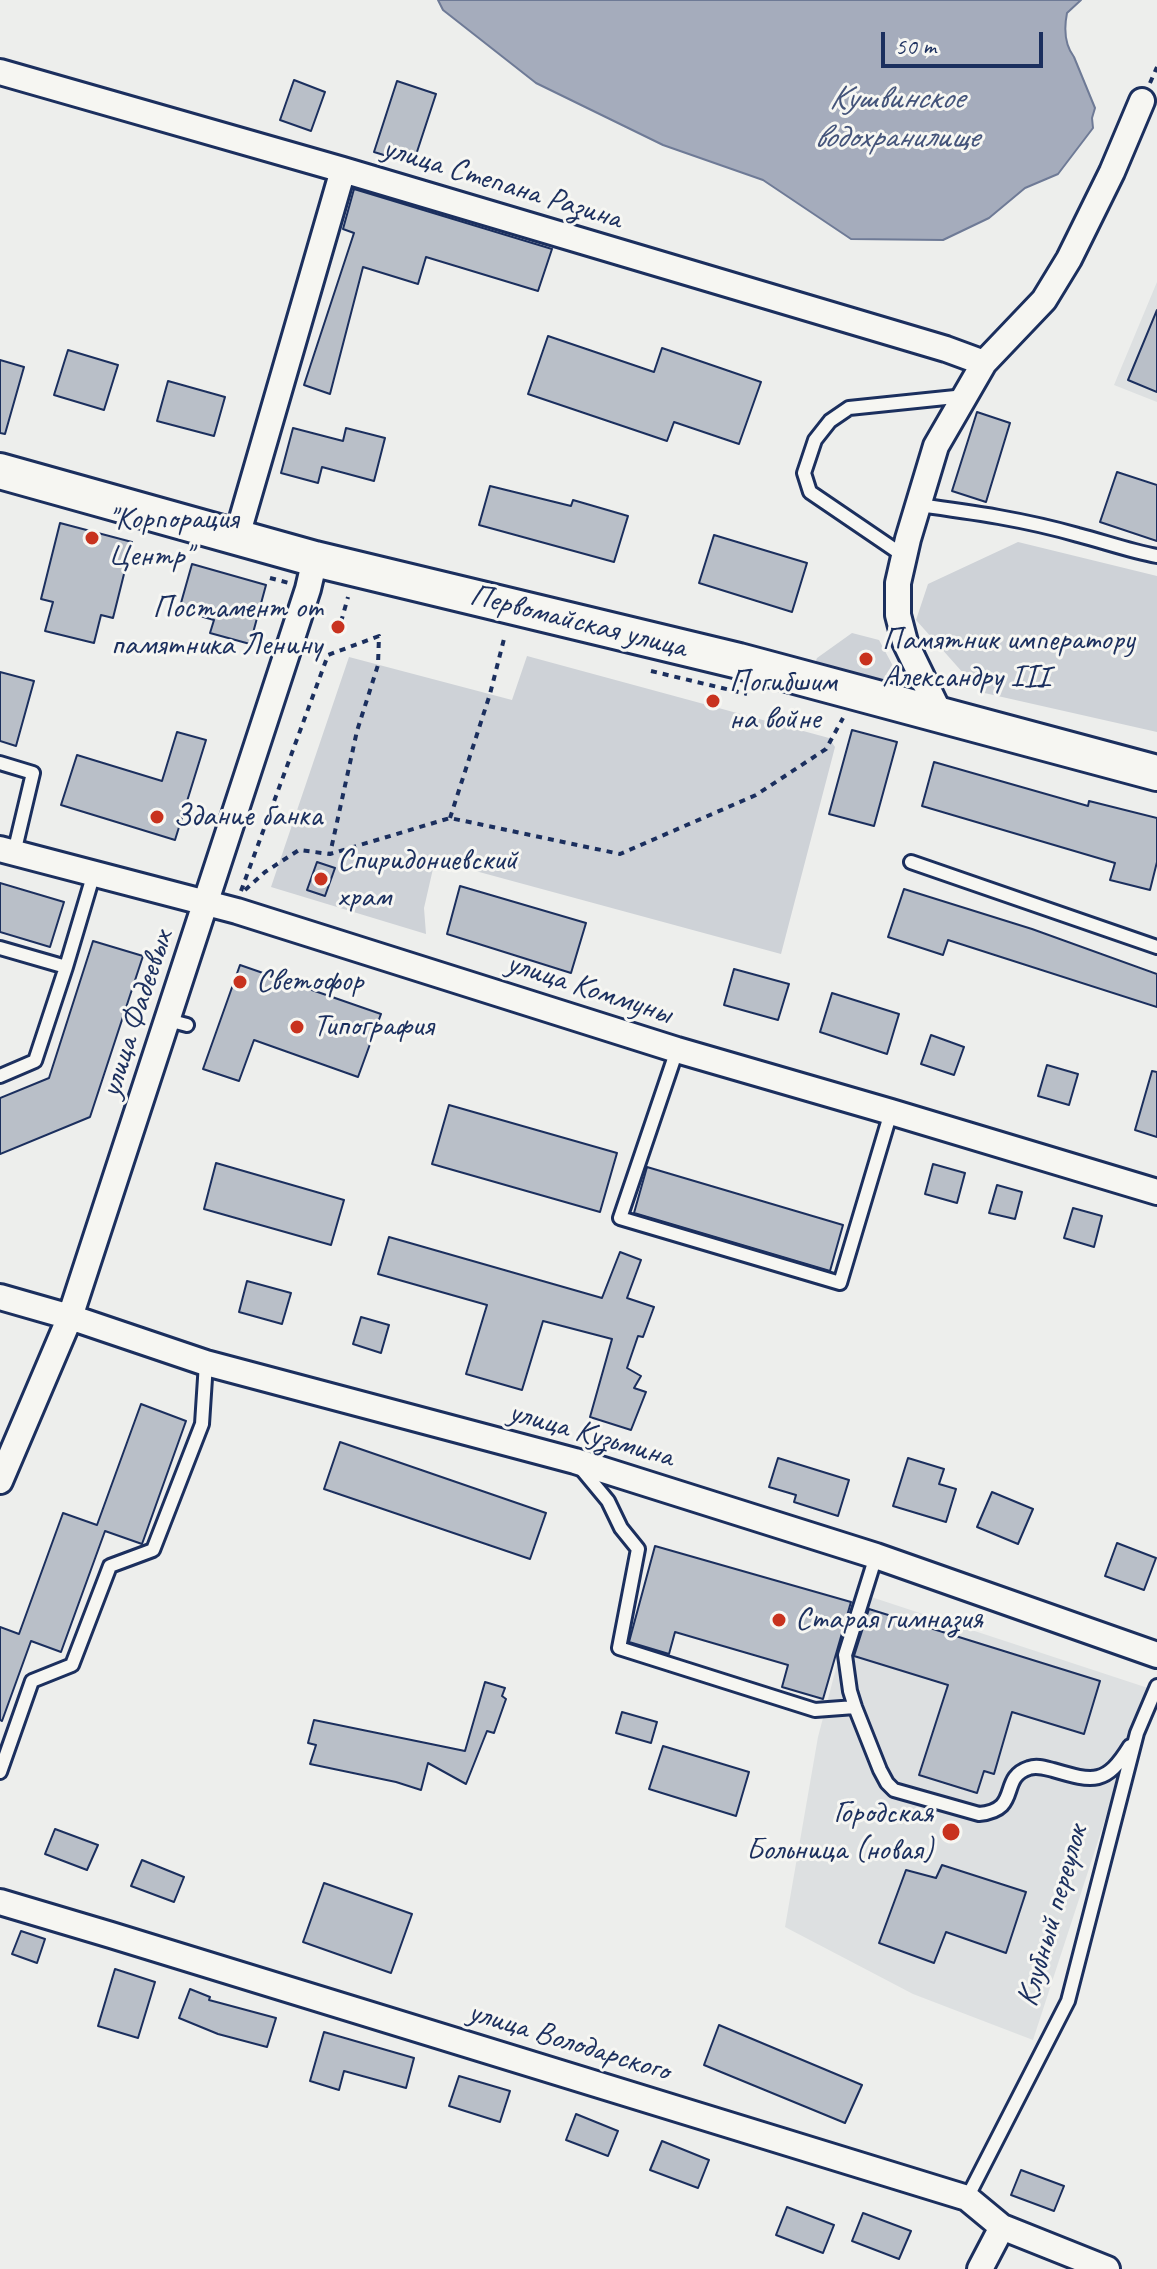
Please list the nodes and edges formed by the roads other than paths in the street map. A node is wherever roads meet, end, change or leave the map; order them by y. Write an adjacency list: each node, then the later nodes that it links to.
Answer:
1 (0, 72): 3 (street, улица Степана Разина)
2 (1142, 101): 4 (street)
3 (343, 170): 4 (street, улица Степана Разина); 8 (street)
4 (984, 363): 5 (street)
5 (965, 396): 7 (street); 9 (lane)
6 (0, 471): 8 (main road, Первомайская улица)
7 (918, 505): 9 (street); 10 (lane)
8 (237, 536): 11 (main road, Первомайская улица)
9 (904, 556): 12 (street)
10 (1157, 556)
11 (315, 559): 12 (main road, Первомайская улица); 18 (street, улица Фадеевых)
12 (941, 716): 14 (main road, Первомайская улица)
13 (0, 763): 15 (lane)
14 (1157, 773)
15 (7, 851): 17 (street, улица Коммуны)
16 (911, 862): 19 (lane)
17 (94, 873): 18 (street, улица Коммуны); 21 (lane)
18 (207, 903): 22 (street, улица Коммуны); 27 (street, улица Фадеевых)
19 (1157, 947)
20 (0, 948): 21 (lane)
21 (66, 967): 23 (lane)
22 (677, 1050): 24 (street, улица Коммуны); 24 (lane)
23 (0, 1076)
24 (891, 1112): 25 (street, улица Коммуны)
25 (1157, 1192)
26 (0, 1297): 27 (street, улица Кузьмина)
27 (70, 1317): 28 (street, улица Кузьмина); 30 (street, улица Фадеевых)
28 (206, 1363): 29 (street, улица Кузьмина); 36 (lane)
29 (575, 1461): 31 (street, улица Кузьмина); 34 (lane)
30 (0, 1481)
31 (876, 1556): 32 (street, улица Кузьмина); 34 (lane)
32 (1157, 1655)
33 (1157, 1686): 35 (lane, Клубный переулок)
34 (855, 1707): 35 (lane)
35 (1137, 1733): 38 (lane, Клубный переулок)
36 (0, 1772)
37 (3, 1908): 38 (street, улица Володарского)
38 (967, 2198): 39 (street, улица Володарского)
39 (1002, 2227): 40 (street); 41 (street, улица Володарского)
40 (980, 2269)
41 (1107, 2269)

